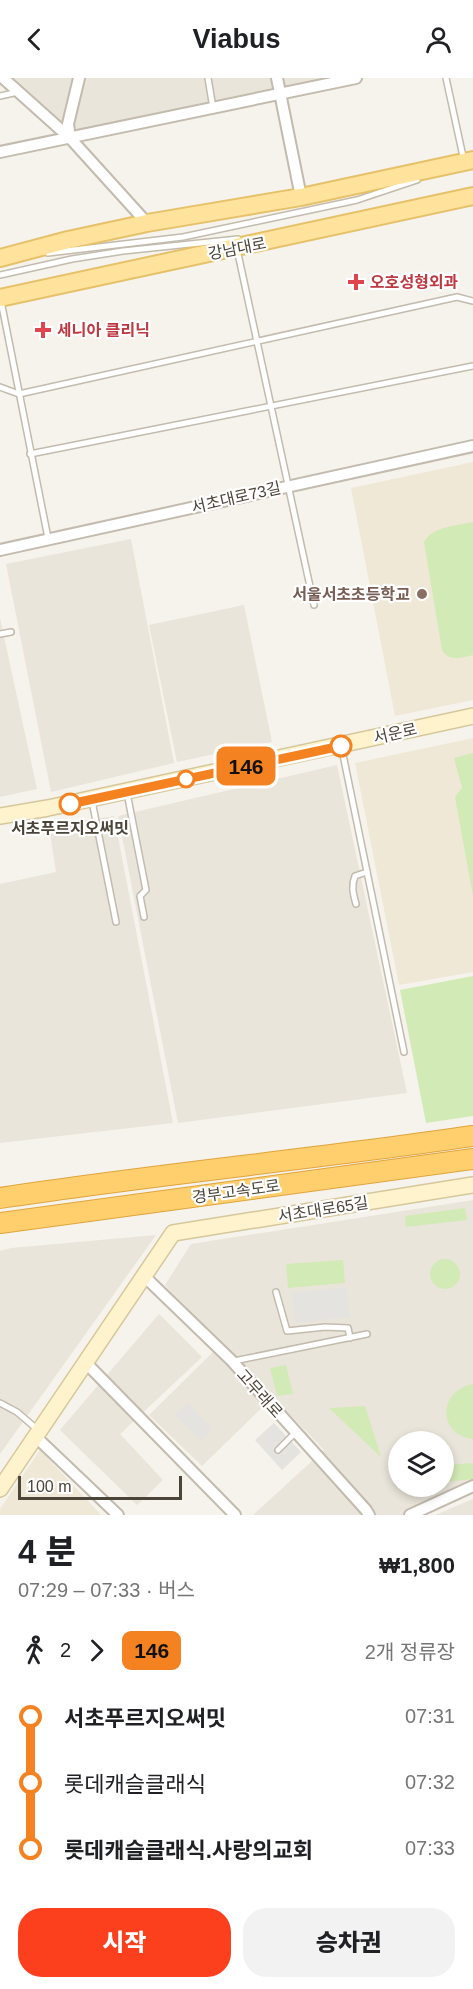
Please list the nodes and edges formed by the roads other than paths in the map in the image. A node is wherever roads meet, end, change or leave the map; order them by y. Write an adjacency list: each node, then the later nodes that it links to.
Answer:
1 (3, 78): 7 (street)
2 (79, 78): 11 (street)
3 (208, 78): 10 (lane)
4 (277, 78): 8 (street)
5 (356, 78): 8 (street)
6 (446, 78): 13 (lane)
7 (18, 92): 9 (lane); 11 (street)
8 (280, 93): 10 (street); 14 (street)
9 (0, 96)
10 (213, 108): 11 (street)
11 (70, 138): 12 (street); 16 (street)
12 (0, 152)
13 (464, 162): 14 (main road); 19 (lane)
14 (301, 196): 16 (main road)
15 (473, 196): 17 (main road, 강남대로)
16 (147, 223): 19 (main road)
17 (296, 235): 18 (main road, 강남대로); 20 (lane)
18 (237, 248): 21 (main road, 강남대로); 23 (lane)
19 (2, 257)
20 (0, 275)
21 (0, 298): 26 (lane)
22 (473, 301): 23 (lane)
23 (258, 340): 26 (lane); 27 (lane)
24 (473, 366): 27 (lane)
25 (0, 387): 26 (lane)
26 (19, 394): 29 (lane)
27 (272, 406): 29 (lane); 30 (lane)
28 (473, 446): 30 (street, 서초대로73길)
29 (30, 454): 31 (lane)
30 (288, 485): 31 (street, 서초대로73길); 33 (lane)
31 (48, 538): 32 (street, 서초대로73길)
32 (0, 550)
33 (314, 605)
34 (11, 632): 35 (lane)
35 (0, 634)
36 (473, 716): 37 (street, 서운로)
37 (341, 746): 38 (street, 서운로); 41 (lane)
38 (127, 791): 39 (street, 서운로); 43 (lane)
39 (92, 799): 40 (street, 서운로); 44 (lane)
40 (0, 816)
41 (367, 872): 42 (lane); 45 (lane)
42 (356, 904)
43 (144, 917)
44 (116, 922)
45 (404, 1052)
46 (473, 1136): 48 (highway, 경부고속도로)
47 (473, 1159): 52 (highway, 경부고속도로)
48 (103, 1182): 50 (highway); 51 (highway, 경부고속도로)
49 (473, 1185): 53 (street, 서초대로65길)
50 (0, 1188)
51 (0, 1198)
52 (5, 1223)
53 (144, 1276): 57 (street, 고무래로); 58 (street)
54 (276, 1292): 56 (lane)
55 (367, 1334): 56 (lane)
56 (350, 1338): 57 (lane)
57 (232, 1362): 60 (street, 고무래로)
58 (86, 1363): 61 (street); 66 (street)
59 (0, 1403): 61 (lane)
60 (296, 1432): 62 (lane); 67 (street, 고무래로)
61 (38, 1434): 64 (street); 65 (street)
62 (278, 1450)
63 (473, 1486): 68 (street)
64 (0, 1489)
65 (118, 1515)
66 (235, 1515)
67 (369, 1515)
68 (411, 1515)

